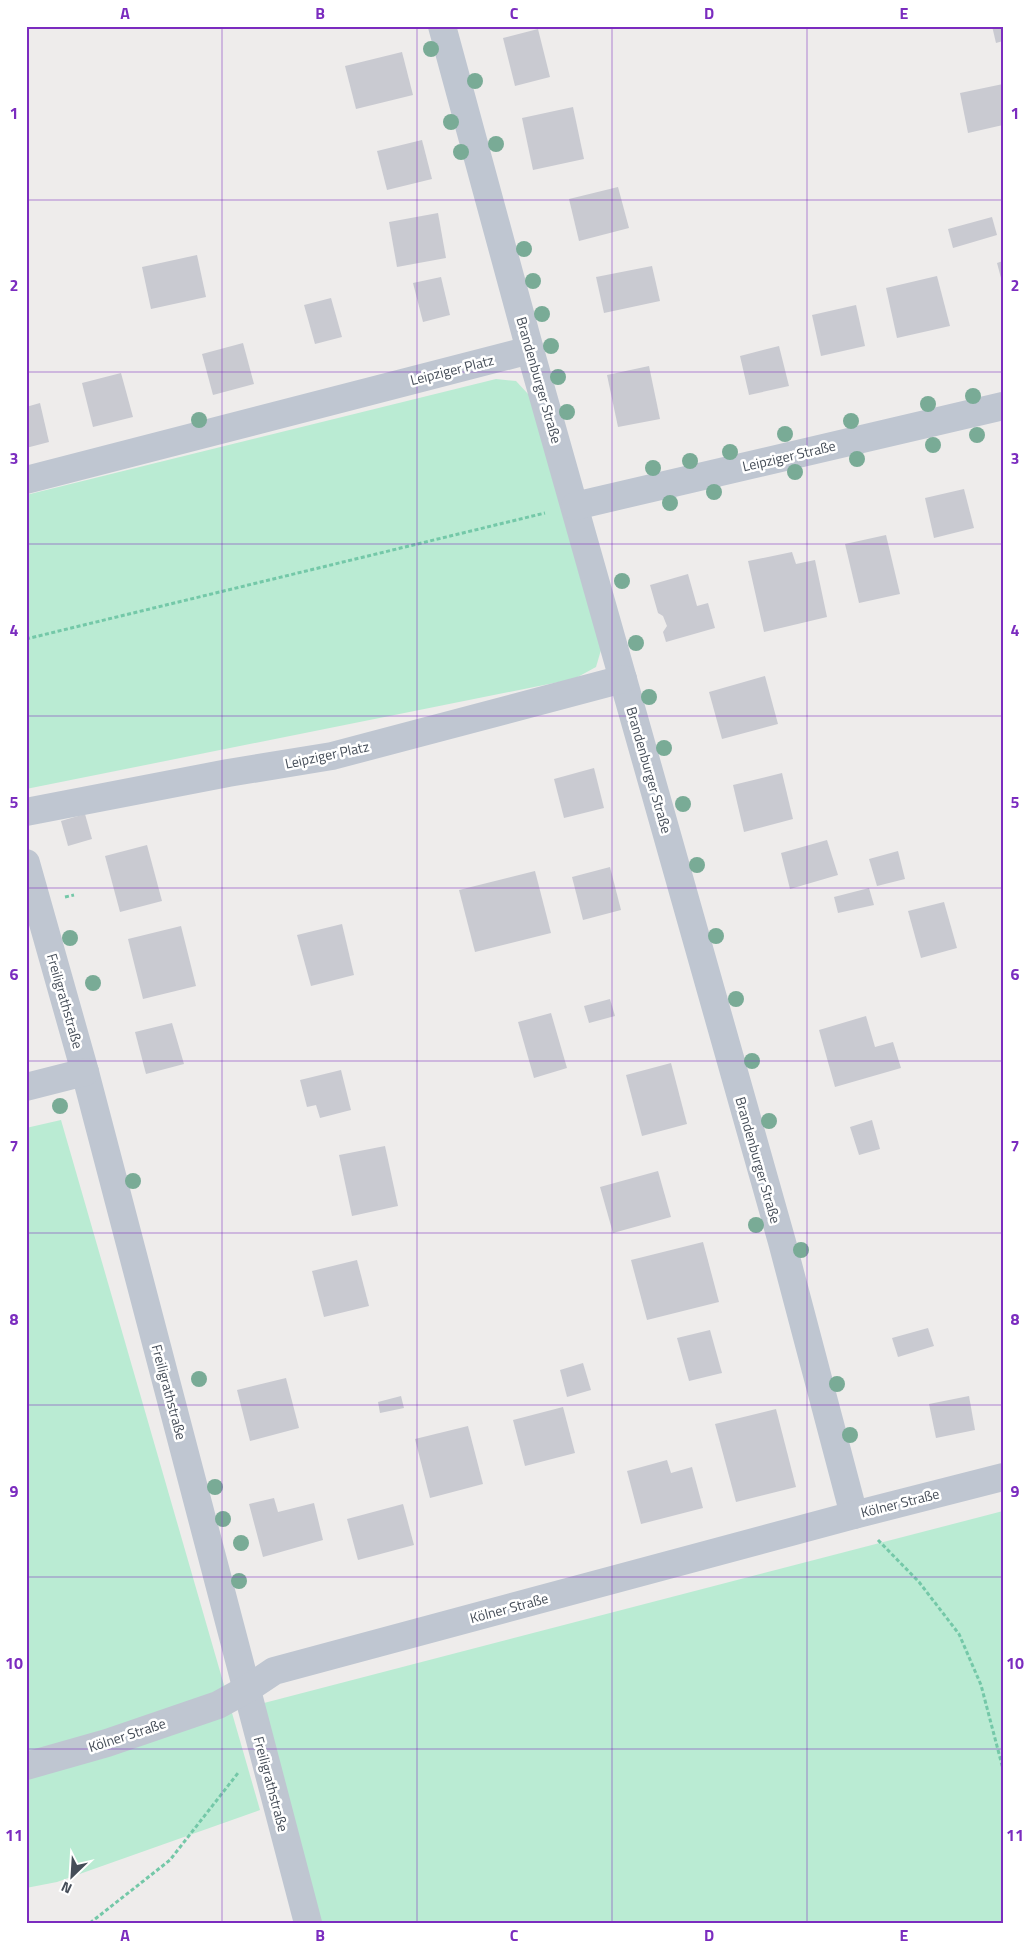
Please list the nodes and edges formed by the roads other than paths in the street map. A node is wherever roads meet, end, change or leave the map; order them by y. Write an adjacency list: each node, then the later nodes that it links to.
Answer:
1 (442, 26): 2 (street, Brandenburger Straße)
2 (530, 350): 4 (street, Leipziger Platz); 5 (street, Brandenburger Straße)
3 (1003, 406): 5 (street, Leipziger Straße)
4 (26, 480)
5 (575, 506): 6 (street, Brandenburger Straße)
6 (623, 680): 7 (street, Leipziger Platz); 12 (street, Brandenburger Straße)
7 (26, 812)
8 (26, 863): 9 (street, Freiligrathstraße)
9 (85, 1072): 10 (street); 13 (street, Freiligrathstraße)
10 (26, 1087)
11 (1003, 1477): 12 (street, Kölner Straße)
12 (854, 1515): 13 (street, Kölner Straße)
13 (247, 1690): 14 (street, Kölner Straße); 15 (street, Freiligrathstraße)
14 (26, 1766)
15 (308, 1923)

